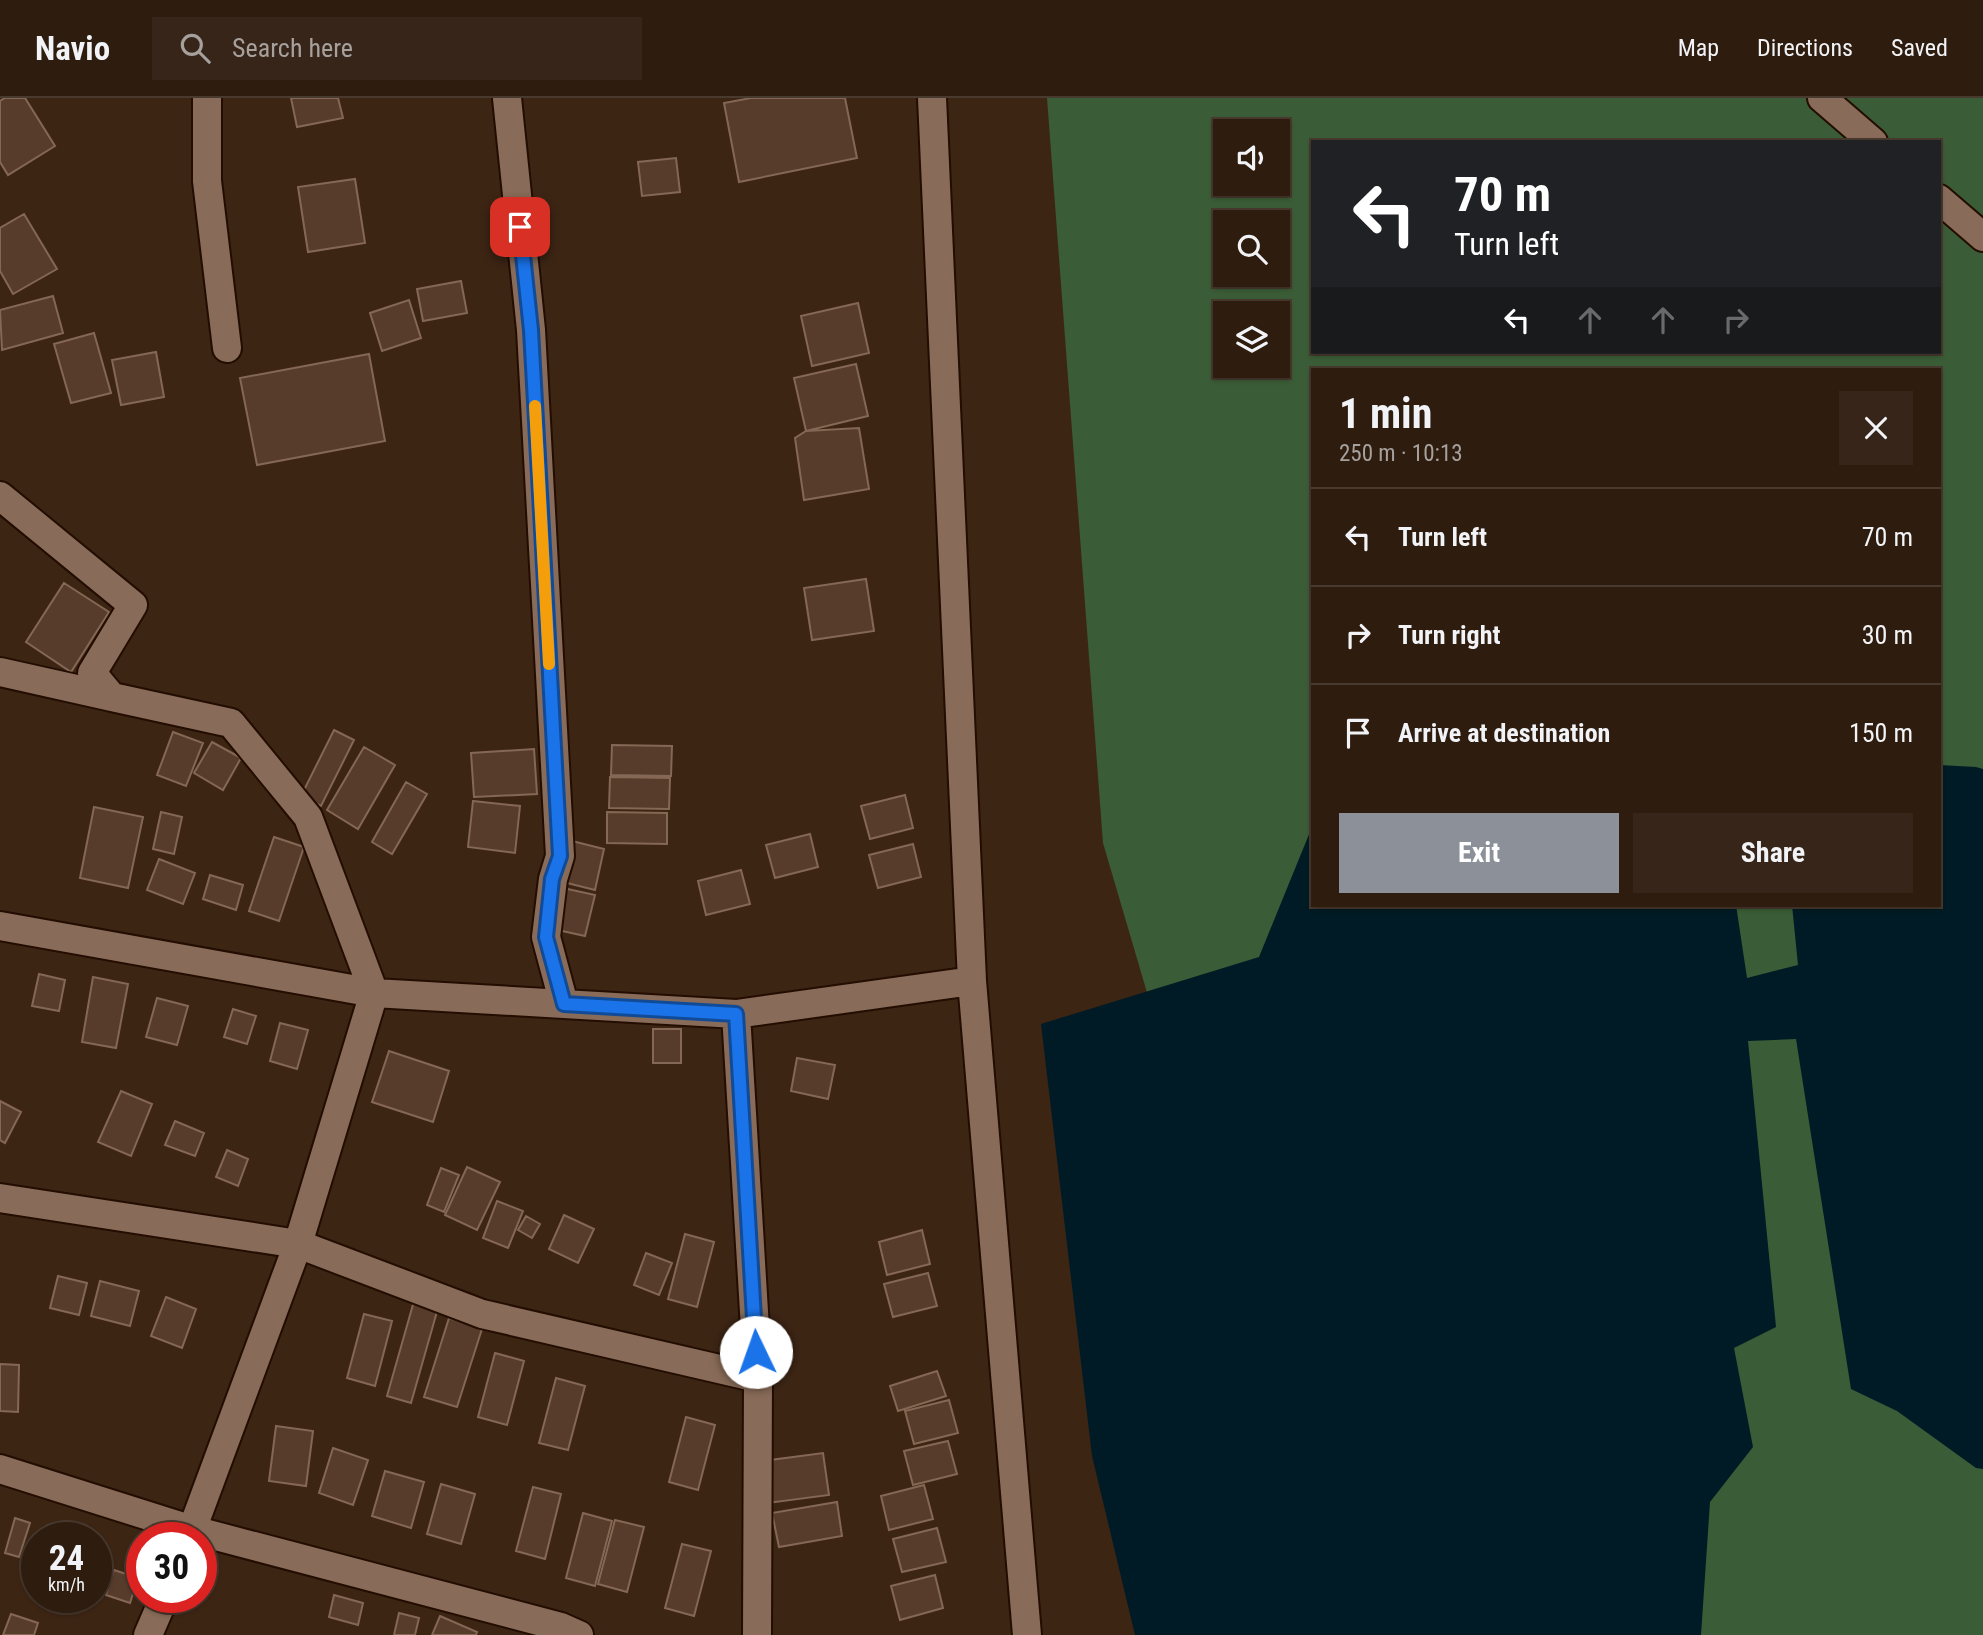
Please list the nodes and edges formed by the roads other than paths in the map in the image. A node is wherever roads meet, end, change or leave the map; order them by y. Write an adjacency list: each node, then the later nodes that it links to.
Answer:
1 (207, 98): 8 (street)
2 (507, 98): 15 (street)
3 (932, 98): 13 (street)
4 (1822, 98): 5 (street)
5 (1871, 140)
6 (1941, 201): 7 (street)
7 (1983, 237)
8 (227, 348)
9 (0, 496): 11 (street)
10 (0, 672): 11 (street)
11 (112, 696): 14 (street)
12 (0, 926): 14 (street)
13 (972, 981): 16 (street); 28 (street)
14 (374, 993): 15 (street); 18 (street)
15 (564, 1004): 16 (street)
16 (736, 1014): 19 (street)
17 (0, 1198): 18 (street)
18 (298, 1244): 19 (street); 22 (street)
19 (758, 1378): 27 (street)
20 (0, 1469): 21 (street)
21 (156, 1522)
22 (195, 1522)
23 (217, 1541): 26 (street)
24 (158, 1613): 25 (street)
25 (148, 1635)
26 (579, 1635)
27 (757, 1635)
28 (1027, 1635)

